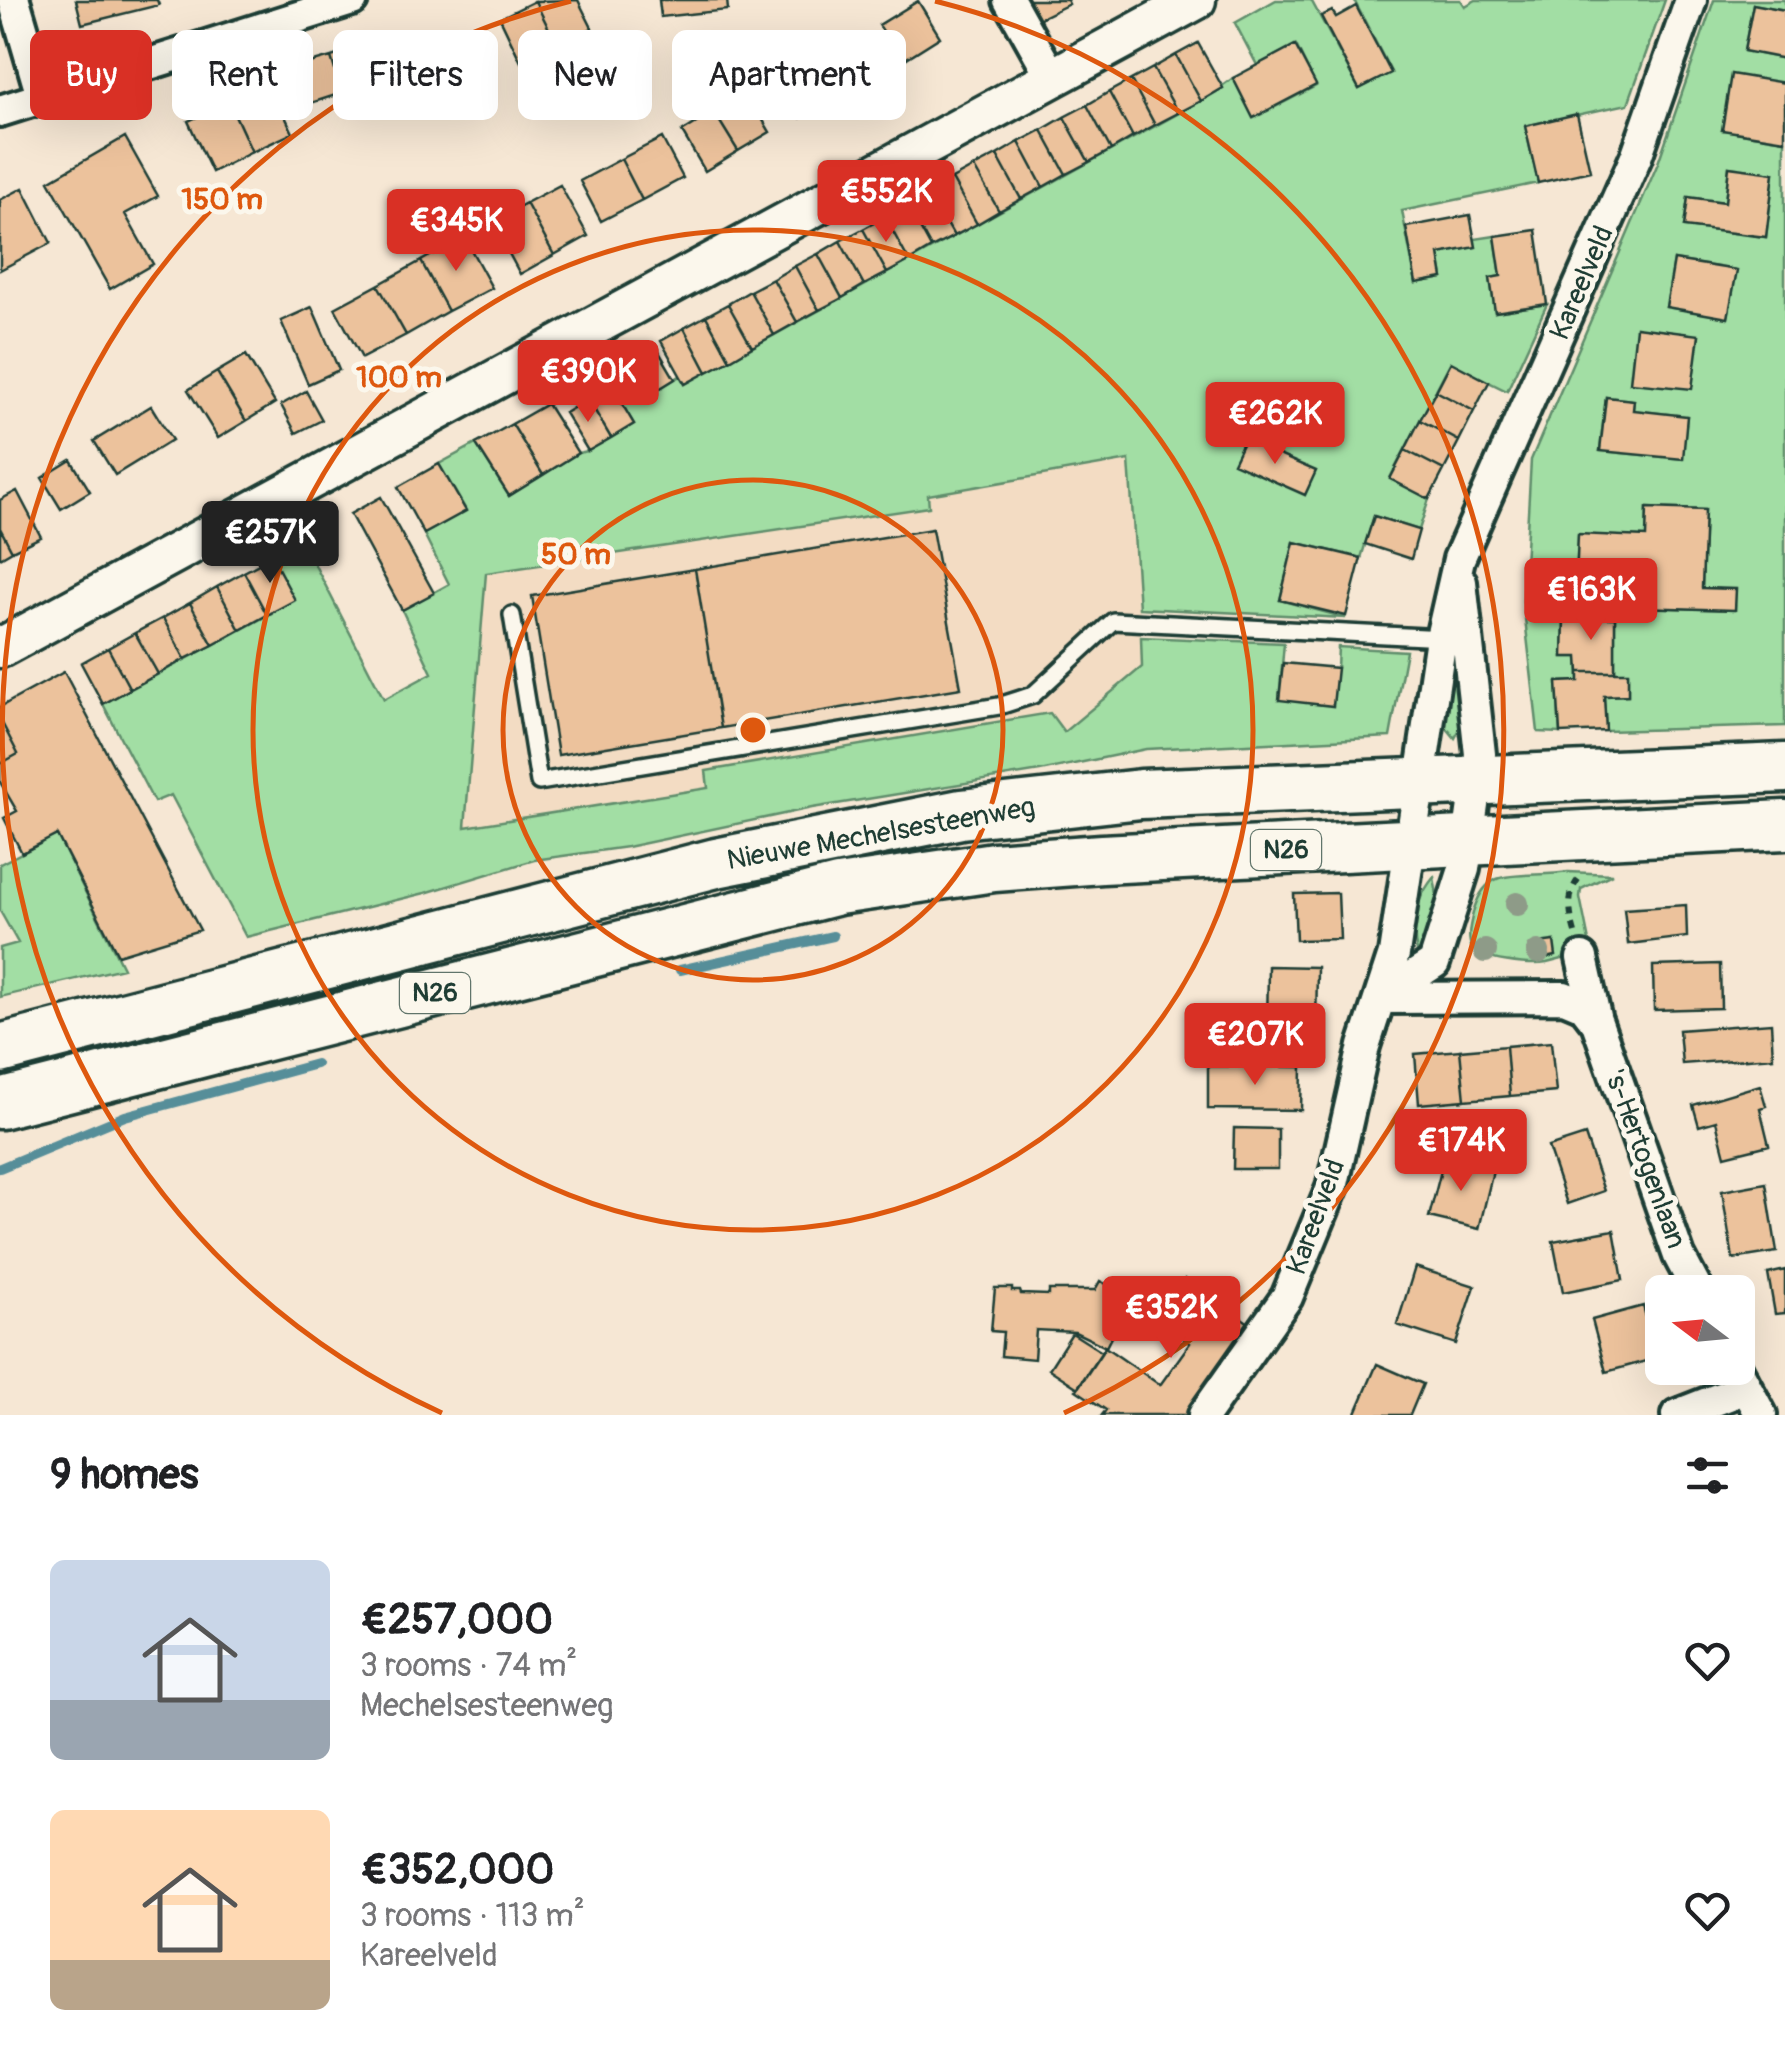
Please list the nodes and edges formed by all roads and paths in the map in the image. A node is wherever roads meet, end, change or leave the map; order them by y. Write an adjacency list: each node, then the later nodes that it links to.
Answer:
1 (14, 0): 6 (street)
2 (352, 0): 7 (street)
3 (1009, 0): 8 (street)
4 (1196, 0): 8 (street)
5 (1691, 0): 12 (street, Kareelveld)
6 (30, 55)
7 (152, 62)
8 (1052, 77): 13 (street)
9 (30, 100): 10 (street)
10 (0, 111)
11 (512, 615): 12 (lane)
12 (1454, 639): 15 (street, Kareelveld); 16 (street, Kareelveld)
13 (0, 648)
14 (1785, 768): 15 (main road, Nieuwe Mechelsesteenweg / N26)
15 (1478, 780): 16 (main road, Nieuwe Mechelsesteenweg / N26); 18 (street, Kareelveld)
16 (1421, 782): 19 (street, Kareelveld); 24 (main road, Nieuwe Mechelsesteenweg / N26)
17 (1785, 825): 18 (main road, Nieuwe Mechelsesteenweg / N26)
18 (1470, 841): 19 (main road, Nieuwe Mechelsesteenweg / N26); 22 (street, Kareelveld)
19 (1412, 843): 22 (street, Kareelveld); 25 (main road, Nieuwe Mechelsesteenweg / N26)
20 (1586, 872): 21 (path)
21 (1582, 958): 23 (street, 's-Hertogenlaan)
22 (1380, 998): 23 (street); 28 (street, Kareelveld)
23 (1597, 1024): 26 (street, 's-Hertogenlaan)
24 (0, 1049)
25 (0, 1104)
26 (1689, 1275)
27 (1748, 1390): 29 (street)
28 (1204, 1415)
29 (1677, 1415)

